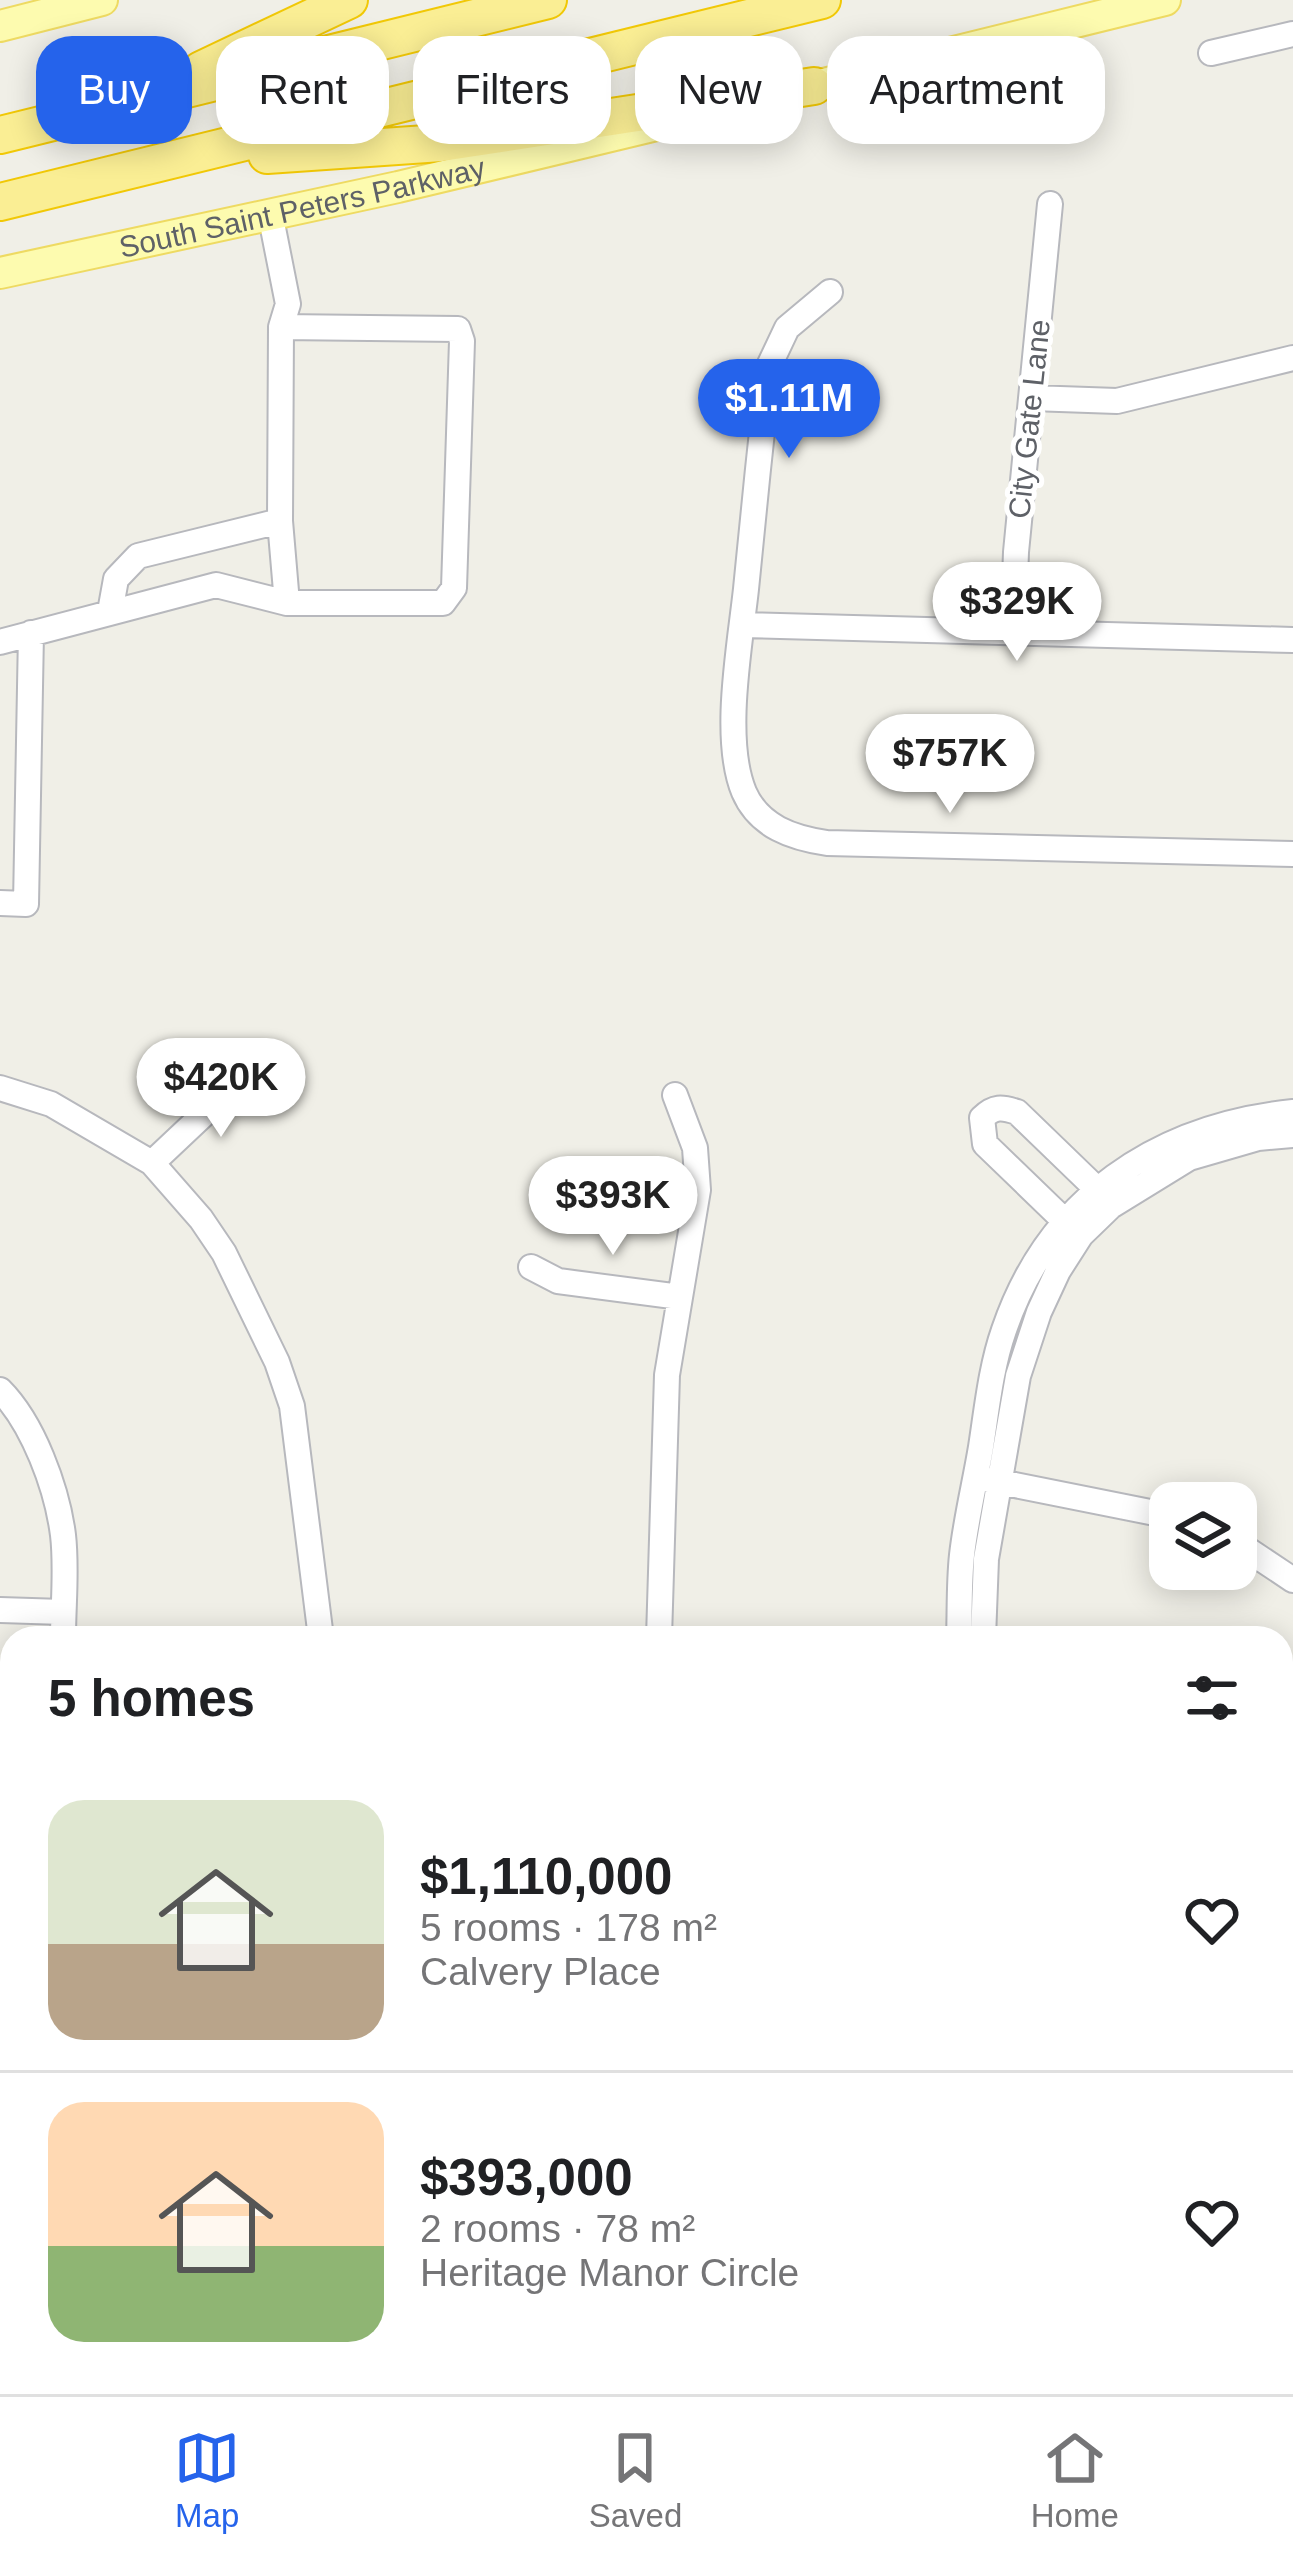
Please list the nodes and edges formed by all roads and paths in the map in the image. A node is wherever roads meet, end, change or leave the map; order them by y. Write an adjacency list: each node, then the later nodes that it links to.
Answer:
1 (102, 0): 6 (main road)
2 (350, 0): 9 (highway)
3 (548, 0): 11 (highway)
4 (822, 0): 14 (highway)
5 (1165, 0): 10 (main road, South Saint Peters Parkway)
6 (0, 26)
7 (1293, 34): 8 (street)
8 (1211, 53)
9 (192, 75)
10 (814, 86): 14 (highway); 17 (main road, South Saint Peters Parkway)
11 (192, 88)
12 (36, 126): 13 (highway)
13 (0, 135)
14 (162, 163): 15 (highway)
15 (0, 202)
16 (1050, 203): 22 (street, City Gate Lane)
17 (270, 213): 18 (main road, South Saint Peters Parkway); 20 (street)
18 (0, 273)
19 (830, 292): 26 (street)
20 (281, 327): 23 (street); 24 (street)
21 (1293, 358): 22 (street)
22 (1031, 398): 28 (street, City Gate Lane)
23 (280, 521): 24 (street); 25 (street)
24 (287, 604): 25 (street)
25 (110, 611): 27 (street)
26 (742, 626): 28 (street); 31 (street)
27 (32, 633): 30 (street); 32 (street)
28 (1012, 634): 29 (street)
29 (1293, 640)
30 (0, 642)
31 (1293, 854)
32 (0, 903)
33 (260, 1076): 38 (street)
34 (0, 1088): 38 (street)
35 (675, 1095): 42 (street)
36 (1293, 1112): 39 (street)
37 (1293, 1136): 39 (street)
38 (152, 1163): 52 (street)
39 (1104, 1196): 40 (street); 40 (street)
40 (1071, 1228): 44 (street); 45 (street)
41 (531, 1267): 42 (street)
42 (680, 1298): 53 (street)
43 (0, 1390): 50 (street)
44 (976, 1478): 45 (street); 54 (street)
45 (1002, 1482): 46 (street); 55 (street)
46 (1149, 1512)
47 (1257, 1556): 48 (street)
48 (1293, 1580)
49 (0, 1610): 50 (street)
50 (63, 1612): 51 (street)
51 (63, 1626)
52 (320, 1626)
53 (659, 1626)
54 (959, 1626)
55 (983, 1626)

